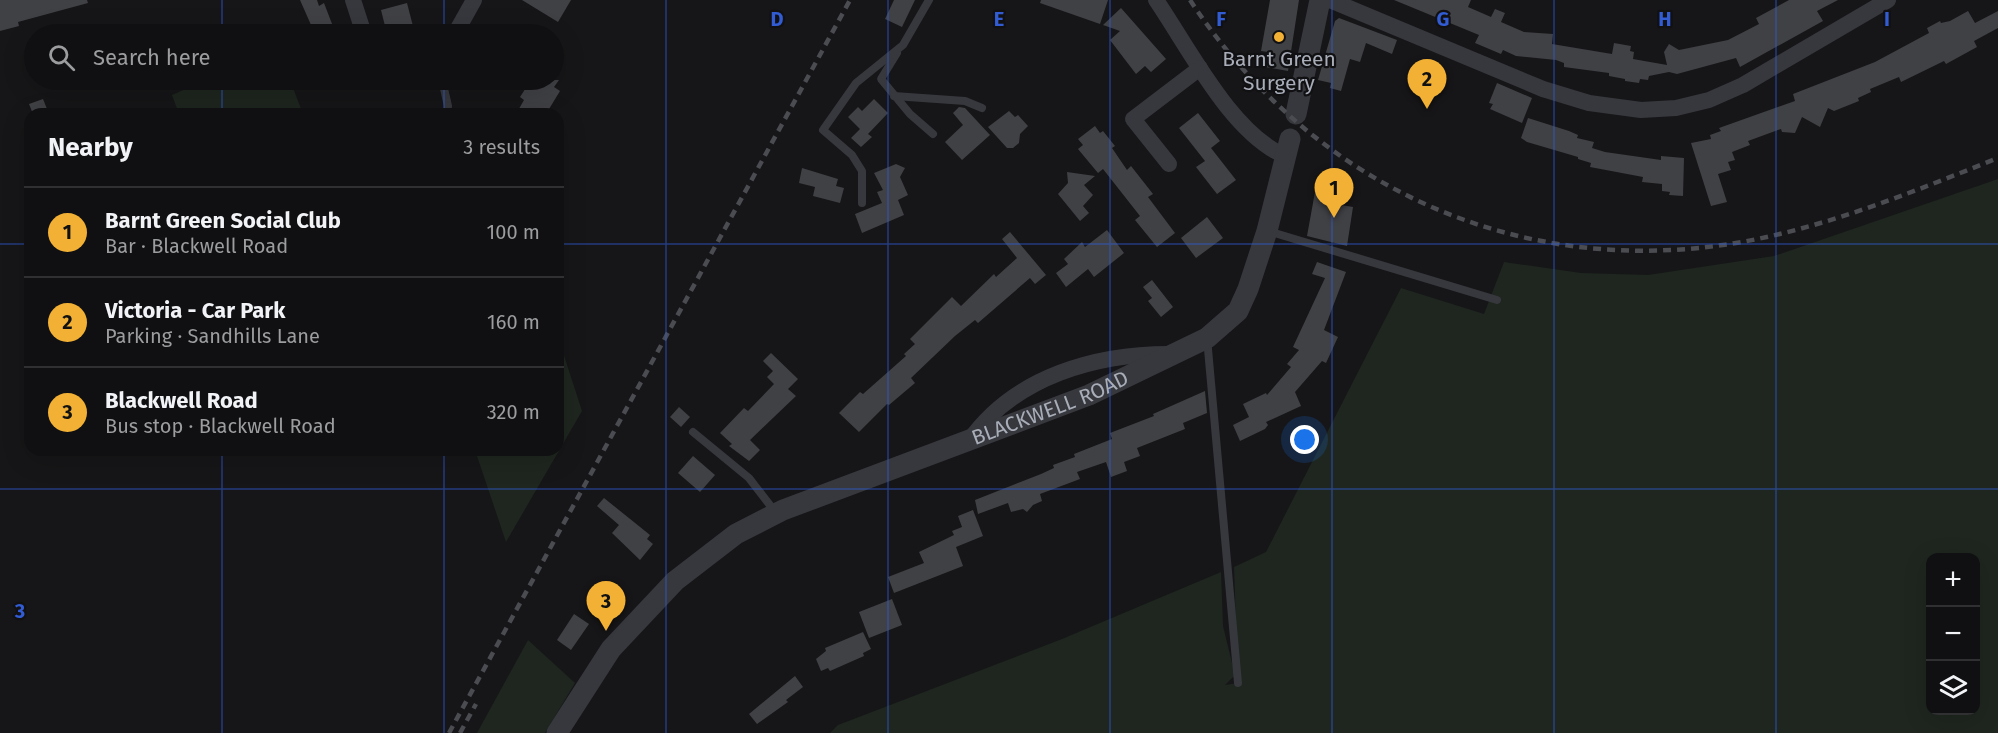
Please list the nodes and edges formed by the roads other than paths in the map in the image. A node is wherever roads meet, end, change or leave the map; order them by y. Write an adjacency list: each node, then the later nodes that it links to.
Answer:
1 (353, 0): 8 (street)
2 (474, 0): 9 (street)
3 (929, 0): 10 (lane)
4 (1156, 0): 11 (street)
5 (1320, 0): 16 (street)
6 (1330, 0): 7 (street)
7 (1887, 0)
8 (361, 24)
9 (461, 24)
10 (903, 45): 13 (lane); 20 (lane)
11 (1200, 68): 18 (street); 19 (street)
12 (444, 90): 14 (lane)
13 (894, 96): 15 (lane); 17 (lane)
14 (448, 108)
15 (982, 108)
16 (1296, 114)
17 (933, 134)
18 (1288, 147): 21 (street, BLACKWELL ROAD)
19 (1170, 164)
20 (862, 203)
21 (1267, 231): 22 (lane); 23 (street, BLACKWELL ROAD)
22 (1497, 300)
23 (1207, 338): 24 (street, BLACKWELL ROAD); 28 (lane)
24 (1178, 354): 26 (street, BLACKWELL ROAD); 26 (street)
25 (693, 432): 27 (lane)
26 (968, 442): 27 (street, BLACKWELL ROAD)
27 (776, 513): 29 (street, BLACKWELL ROAD)
28 (1238, 683)
29 (557, 733)

